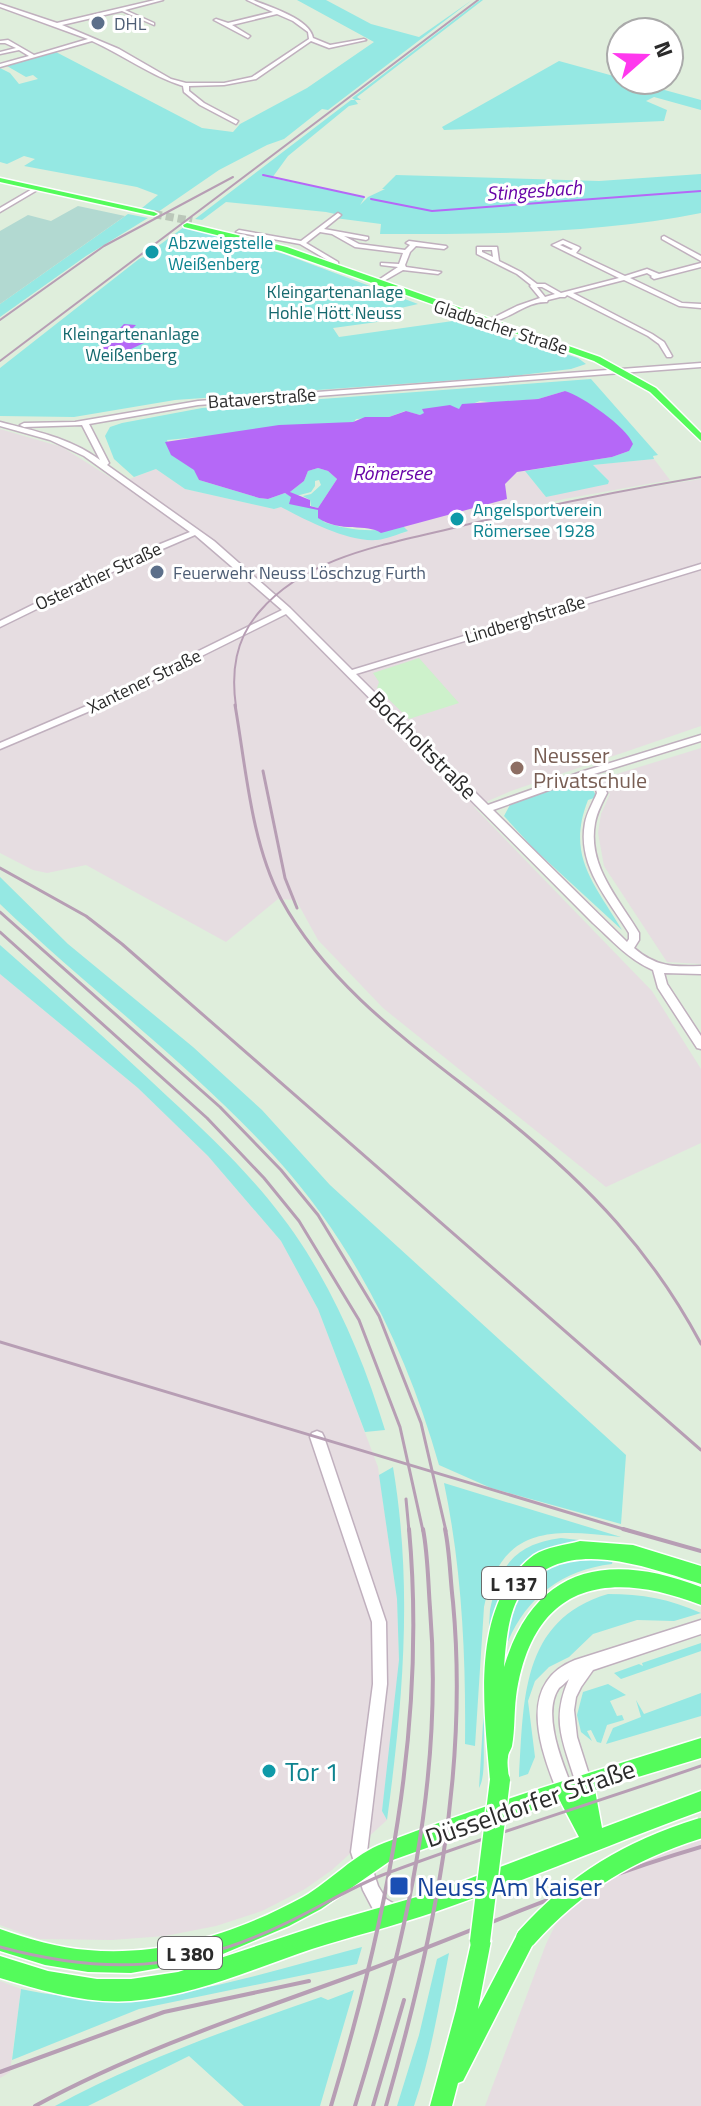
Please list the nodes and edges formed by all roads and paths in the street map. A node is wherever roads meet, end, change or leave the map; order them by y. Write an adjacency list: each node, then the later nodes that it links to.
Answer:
1 (161, 0): 4 (street)
2 (249, 0): 5 (street)
3 (0, 5): 7 (street)
4 (123, 10): 7 (street); 8 (street)
5 (278, 12): 9 (street); 12 (street)
6 (216, 20): 9 (street)
7 (59, 24): 11 (street)
8 (152, 24)
9 (228, 25): 10 (street)
10 (248, 37)
11 (94, 39): 17 (street); 19 (street)
12 (311, 39): 13 (street); 19 (street)
13 (364, 40)
14 (0, 42): 15 (street)
15 (19, 49): 16 (street); 17 (street)
16 (0, 53)
17 (33, 56): 18 (street)
18 (0, 66)
19 (186, 85): 20 (street)
20 (236, 122)
21 (0, 183): 22 (main road)
22 (33, 191): 23 (street); 24 (main road)
23 (0, 210)
24 (152, 215)
25 (338, 215): 26 (street)
26 (319, 230): 28 (street); 31 (street)
27 (239, 232): 31 (street, Gladbacher Straße); 37 (main road, Gladbacher Straße); 49 (main road, Gladbacher Straße)
28 (334, 233): 29 (street); 33 (street)
29 (366, 238)
30 (664, 238): 36 (street)
31 (302, 243): 37 (street, Gladbacher Straße)
32 (444, 247): 33 (street)
33 (404, 252): 39 (street)
34 (573, 252): 42 (street)
35 (496, 261): 45 (street)
36 (701, 262): 41 (street)
37 (336, 263): 43 (main road, Gladbacher Straße)
38 (383, 264): 39 (street, Gladbacher Straße)
39 (402, 267): 40 (street, Gladbacher Straße); 43 (street)
40 (438, 272)
41 (658, 276): 42 (street); 44 (street)
42 (629, 278): 44 (street); 46 (street)
43 (382, 280): 50 (main road, Gladbacher Straße)
44 (639, 283): 48 (street)
45 (535, 285): 46 (street); 47 (street)
46 (567, 295): 47 (street); 51 (street)
47 (545, 301): 50 (street)
48 (701, 306)
49 (469, 317): 50 (street); 53 (main road, Gladbacher Straße)
50 (496, 321): 54 (main road, Gladbacher Straße)
51 (669, 356)
52 (701, 363): 54 (street, Bataverstraße); 55 (street, Bataverstraße)
53 (613, 366): 54 (main road, Gladbacher Straße); 56 (street, Bataverstraße)
54 (624, 369): 55 (main road, Gladbacher Straße); 56 (street, Bataverstraße); 60 (main road, Gladbacher Straße)
55 (635, 371): 59 (main road, Gladbacher Straße)
56 (525, 379): 58 (street, Bataverstraße)
57 (0, 423): 58 (street, Bataverstraße); 61 (street, Bockholtstraße)
58 (85, 423): 61 (street, Bockholtstraße)
59 (701, 424)
60 (701, 438)
61 (114, 472): 62 (street, Bockholtstraße)
62 (197, 532): 64 (street, Bockholtstraße); 65 (street, Osterather Straße)
63 (701, 566): 66 (street, Lindberghstraße)
64 (287, 610): 66 (street, Bockholtstraße); 68 (street, Xantener Straße)
65 (0, 624)
66 (350, 673): 70 (street, Bockholtstraße)
67 (701, 738): 69 (street)
68 (0, 746)
69 (587, 773): 70 (street); 71 (street)
70 (487, 809): 71 (street, Bockholtstraße)
71 (628, 948): 72 (street, Bockholtstraße)
72 (658, 969): 73 (street); 74 (street, Bockholtstraße)
73 (701, 970)
74 (701, 1045)
75 (317, 1437): 85 (street)
76 (701, 1575): 80 (main road, L 137)
77 (701, 1596): 80 (main road, L 137)
78 (701, 1627): 81 (street)
79 (701, 1748): 81 (main road, Düsseldorfer Straße / L 380)
80 (500, 1780): 89 (main road, L 137, bridge)
81 (575, 1787): 84 (main road); 85 (main road, Düsseldorfer Straße / L 380)
82 (701, 1801): 84 (main road, L 380)
83 (701, 1828): 89 (main road, L 137, bridge)
84 (594, 1843): 86 (main road, L 380)
85 (361, 1866): 86 (street); 87 (main road, Düsseldorfer Straße / L 380)
86 (396, 1915): 88 (main road, L 380)
87 (0, 1940)
88 (0, 1967)
89 (448, 2083): 90 (main road, L 137)
90 (441, 2106)

